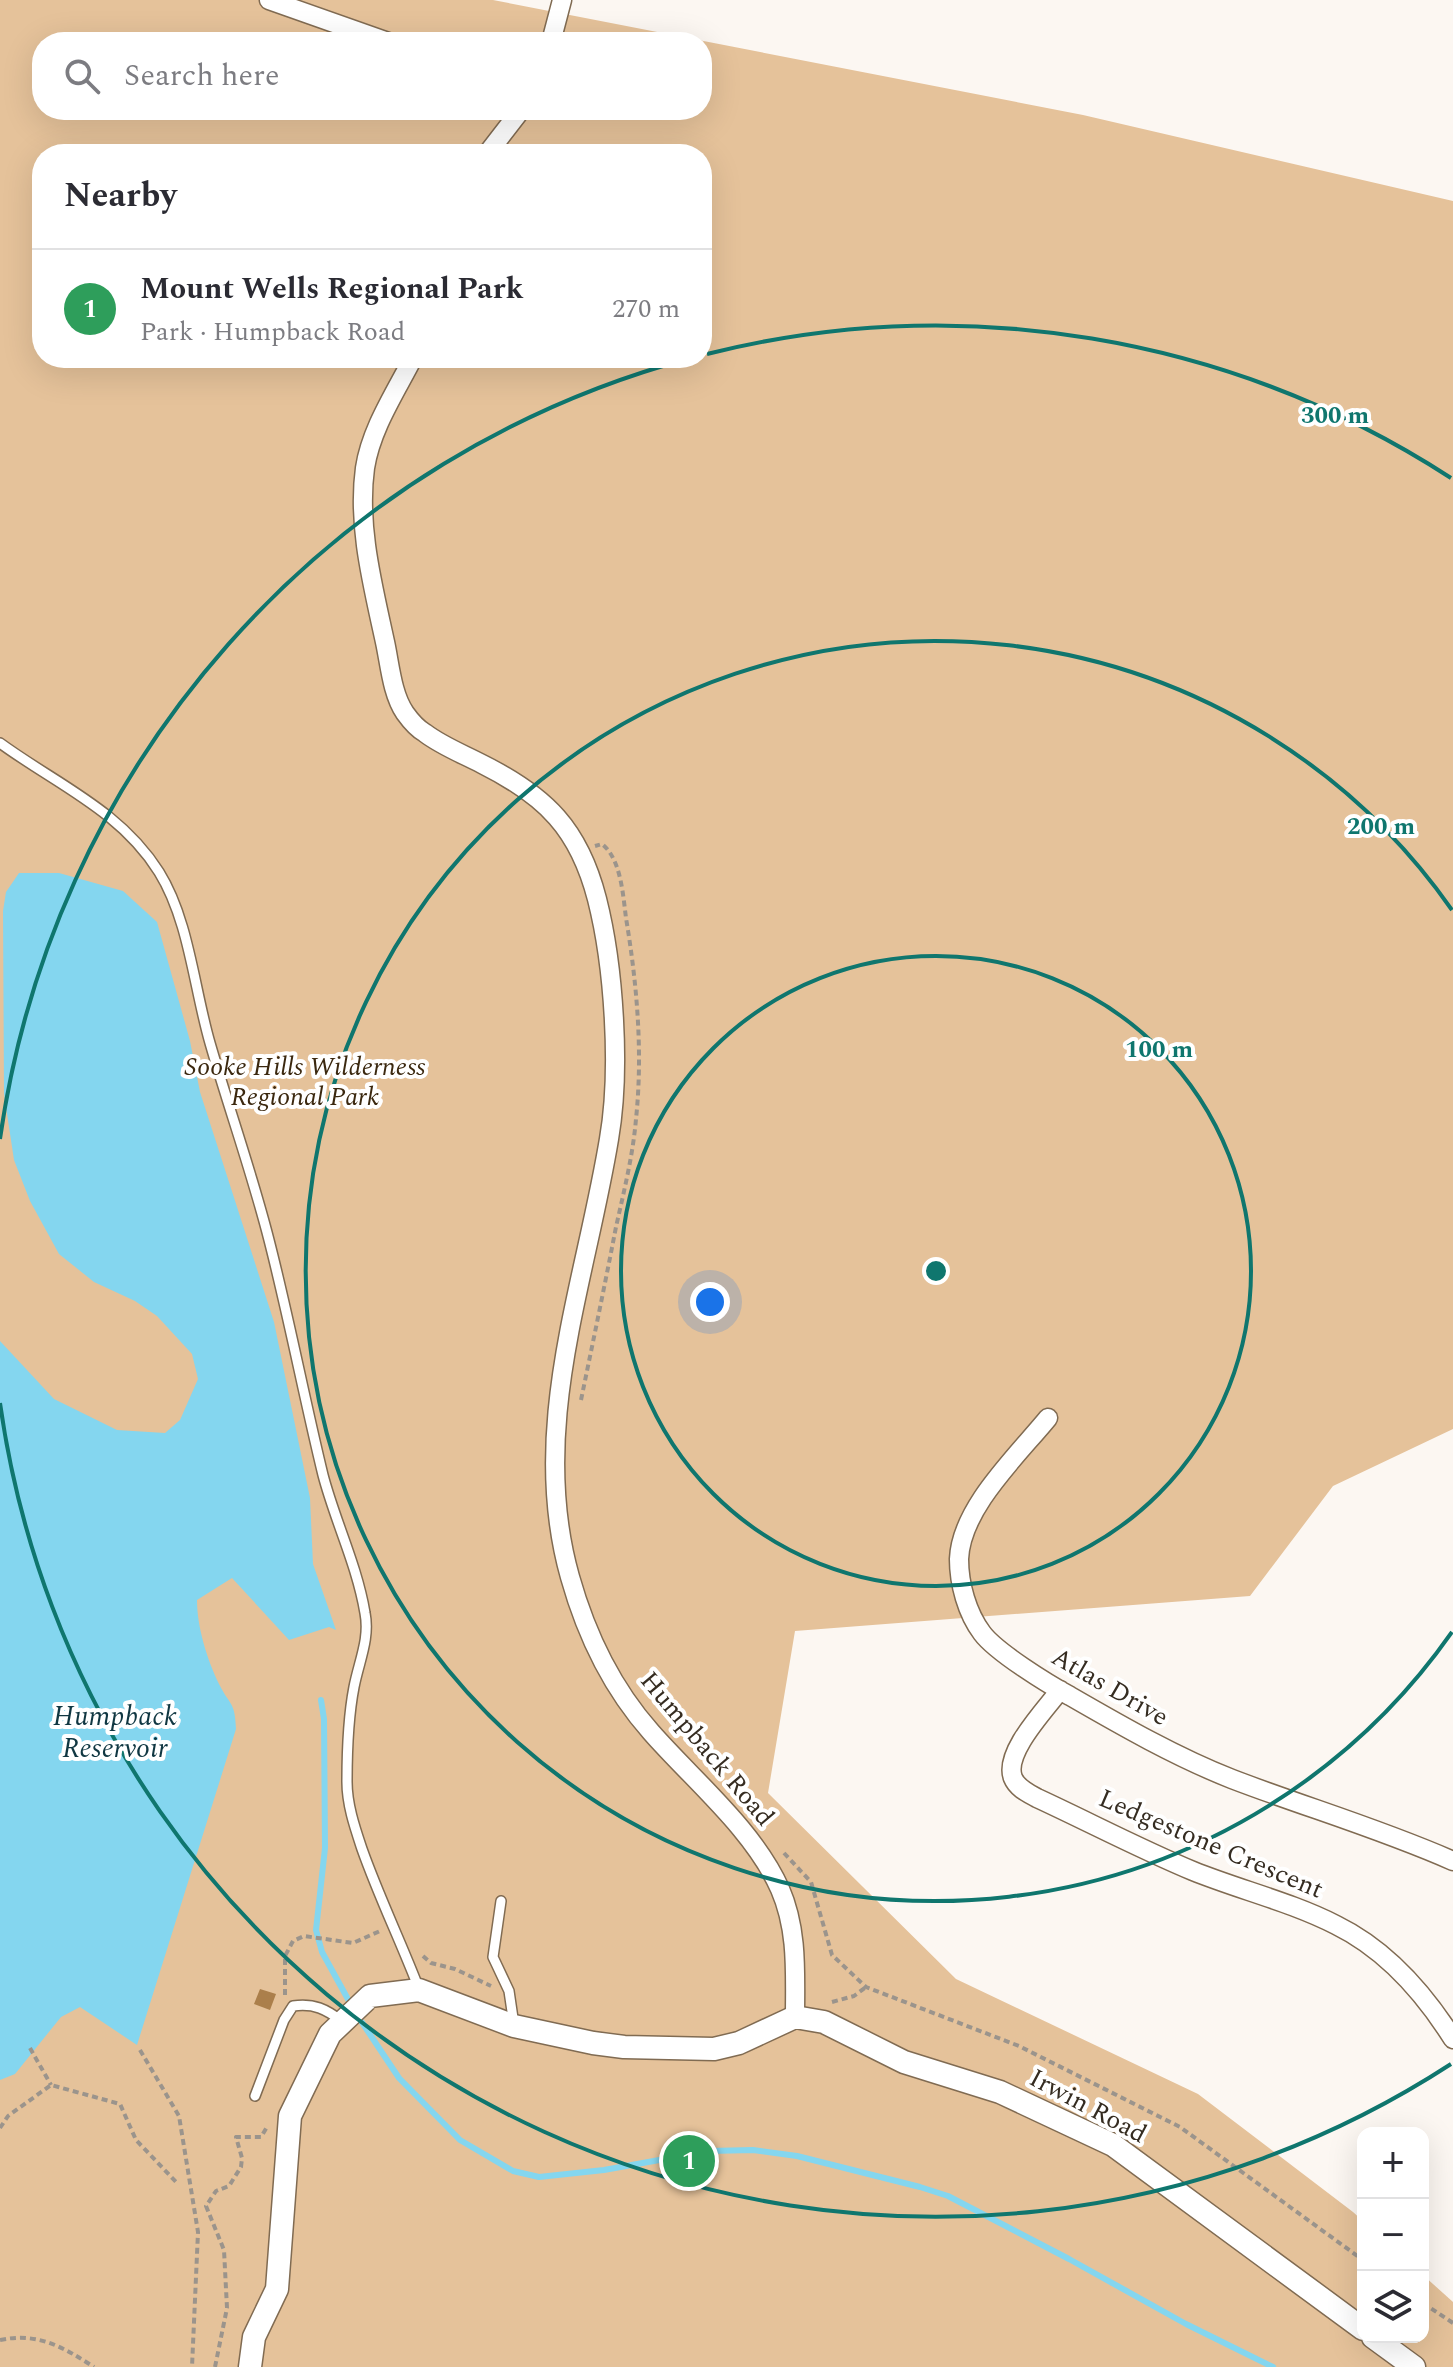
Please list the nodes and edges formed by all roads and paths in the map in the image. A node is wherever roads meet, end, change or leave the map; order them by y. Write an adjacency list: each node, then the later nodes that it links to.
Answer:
1 (269, 0): 3 (street)
2 (562, 0): 4 (street)
3 (360, 32)
4 (554, 32)
5 (513, 120): 6 (street)
6 (495, 144)
7 (408, 368): 9 (street, Humpback Road)
8 (0, 743): 16 (lane)
9 (580, 850): 10 (path); 21 (street, Humpback Road)
10 (580, 1402)
11 (1048, 1418): 12 (street, Atlas Drive)
12 (1060, 1690): 14 (street, Atlas Drive); 24 (street, Ledgestone Crescent)
13 (783, 1851): 31 (path)
14 (1453, 1861)
15 (501, 1901): 19 (lane)
16 (391, 1925): 18 (lane); 20 (path)
17 (422, 1953): 19 (path)
18 (419, 1990): 22 (street); 23 (street)
19 (509, 1991): 23 (lane)
20 (293, 2006): 22 (lane); 28 (lane)
21 (795, 2017): 23 (street); 34 (street, Irwin Road)
22 (343, 2022): 40 (street)
23 (514, 2026)
24 (1453, 2039)
25 (30, 2048): 27 (path)
26 (140, 2050): 38 (path)
27 (51, 2085): 29 (path); 30 (path)
28 (255, 2096): 39 (path)
29 (0, 2128)
30 (177, 2183)
31 (1357, 2256)
32 (1429, 2307): 33 (path)
33 (1453, 2323)
34 (1357, 2325)
35 (0, 2340): 37 (path)
36 (1381, 2343): 41 (street)
37 (94, 2367)
38 (192, 2367)
39 (215, 2367)
40 (250, 2367)
41 (1414, 2367)

